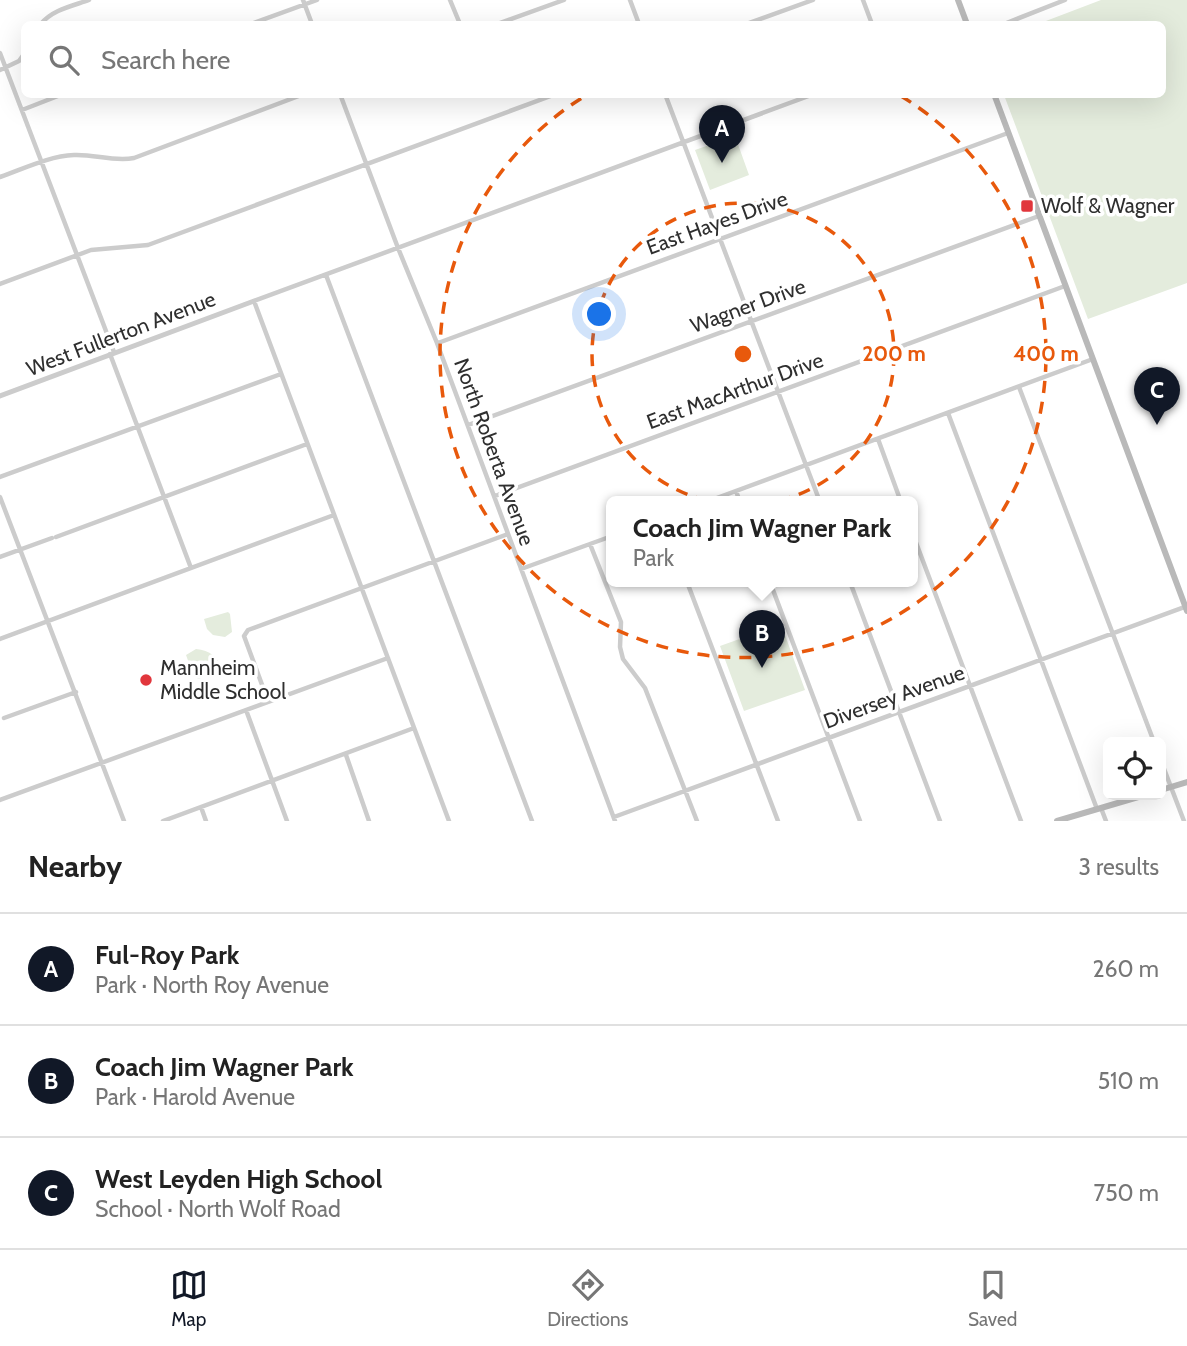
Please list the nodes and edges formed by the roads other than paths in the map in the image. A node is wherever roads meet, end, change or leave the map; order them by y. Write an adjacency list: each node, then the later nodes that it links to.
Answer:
1 (89, 0): 12 (street)
2 (317, 0): 10 (street)
3 (450, 0): 15 (street)
4 (564, 0): 16 (street)
5 (630, 0): 17 (street)
6 (813, 0): 18 (street)
7 (863, 0): 19 (street)
8 (958, 0): 20 (main road)
9 (1065, 0): 11 (street)
10 (303, 2): 13 (street); 14 (street)
11 (1053, 2): 21 (street)
12 (44, 21)
13 (258, 21)
14 (311, 21)
15 (459, 21)
16 (505, 21)
17 (638, 21)
18 (754, 21)
19 (871, 21)
20 (966, 21)
21 (1011, 21)
22 (0, 53): 24 (street)
23 (21, 58): 24 (street)
24 (3, 69): 32 (street)
25 (53, 98): 32 (street)
26 (293, 98): 35 (street)
27 (341, 98): 36 (street, North Roberta Avenue)
28 (545, 98): 36 (street)
29 (667, 98): 34 (street)
30 (803, 98): 34 (street)
31 (995, 98): 33 (main road)
32 (22, 110): 35 (street)
33 (1008, 133): 38 (main road); 39 (street, East Hayes Drive)
34 (683, 143): 39 (street); 40 (street)
35 (41, 162): 37 (street); 41 (street)
36 (366, 164): 40 (street, North Roberta Avenue); 41 (street)
37 (0, 177)
38 (1039, 216): 44 (main road); 46 (street, Wagner Drive)
39 (720, 239): 46 (street); 47 (street, East Hayes Drive)
40 (398, 248): 42 (street); 47 (street, North Roberta Avenue)
41 (77, 255): 43 (street); 48 (street)
42 (326, 275): 45 (street); 76 (street)
43 (0, 284)
44 (1065, 286): 49 (main road); 52 (street, East MacArthur Drive)
45 (254, 301): 48 (street, West Fullerton Avenue); 50 (street)
46 (751, 321): 52 (street); 55 (street, Wagner Drive)
47 (437, 344): 55 (street, North Roberta Avenue)
48 (112, 353): 53 (street, West Fullerton Avenue); 56 (street)
49 (1093, 359): 51 (street); 85 (main road)
50 (281, 374): 56 (street); 58 (street)
51 (1019, 387): 54 (street); 87 (street)
52 (778, 392): 59 (street); 63 (street, East MacArthur Drive)
53 (0, 396)
54 (948, 413): 57 (street); 90 (street)
55 (468, 425): 63 (street, North Roberta Avenue)
56 (138, 426): 60 (street); 68 (street)
57 (877, 439): 59 (street); 67 (street)
58 (307, 444): 68 (street); 69 (street)
59 (806, 465): 61 (street); 66 (street)
60 (0, 477)
61 (736, 491): 64 (street); 65 (street)
62 (0, 496): 74 (street)
63 (495, 496): 70 (street, North Roberta Avenue)
64 (722, 496)
65 (738, 496)
66 (818, 496)
67 (899, 496)
68 (165, 497): 74 (street); 77 (street)
69 (334, 515): 77 (street); 84 (street)
70 (508, 534): 76 (street); 78 (street, North Roberta Avenue)
71 (606, 538): 72 (street)
72 (590, 544): 78 (street); 79 (street)
73 (918, 548): 91 (street)
74 (20, 550): 75 (street); 86 (street)
75 (0, 557)
76 (434, 561): 84 (street); 120 (street)
77 (191, 568): 86 (street)
78 (521, 569): 113 (street, North Roberta Avenue)
79 (606, 584)
80 (607, 587): 108 (street)
81 (689, 587): 102 (street)
82 (772, 587): 99 (street)
83 (852, 587): 95 (street)
84 (362, 588): 89 (street); 93 (street)
85 (1186, 608): 87 (street, Diversey Avenue)
86 (48, 621): 88 (street); 92 (street)
87 (1112, 634): 90 (street, Diversey Avenue); 98 (street)
88 (0, 639)
89 (387, 658): 93 (street); 97 (street)
90 (1040, 660): 91 (street, Diversey Avenue); 112 (street)
91 (971, 685): 95 (street, Diversey Avenue); 125 (street)
92 (76, 692): 96 (street); 101 (street)
93 (268, 701): 94 (street)
94 (246, 710): 101 (street); 104 (street)
95 (900, 712): 99 (street, Diversey Avenue); 124 (street)
96 (4, 718)
97 (414, 728): 100 (street); 119 (street)
98 (1152, 737)
99 (828, 738): 102 (street, Diversey Avenue); 123 (street)
100 (346, 754): 104 (street); 118 (street)
101 (103, 762): 109 (street); 114 (street)
102 (757, 764): 108 (street, Diversey Avenue); 122 (street)
103 (1166, 774): 106 (street)
104 (271, 781): 111 (street); 117 (street)
105 (1187, 782): 106 (main road)
106 (1171, 787): 107 (main road); 128 (street)
107 (1166, 788)
108 (685, 790): 113 (street, Diversey Avenue); 121 (street)
109 (0, 800)
110 (1129, 800): 112 (main road)
111 (201, 807): 115 (street); 116 (street)
112 (1099, 809): 126 (main road); 127 (street)
113 (615, 819)
114 (124, 821)
115 (163, 821)
116 (206, 821)
117 (287, 821)
118 (369, 821)
119 (449, 821)
120 (533, 821)
121 (697, 821)
122 (778, 821)
123 (860, 821)
124 (940, 821)
125 (1021, 821)
126 (1057, 821)
127 (1106, 821)
128 (1184, 821)

